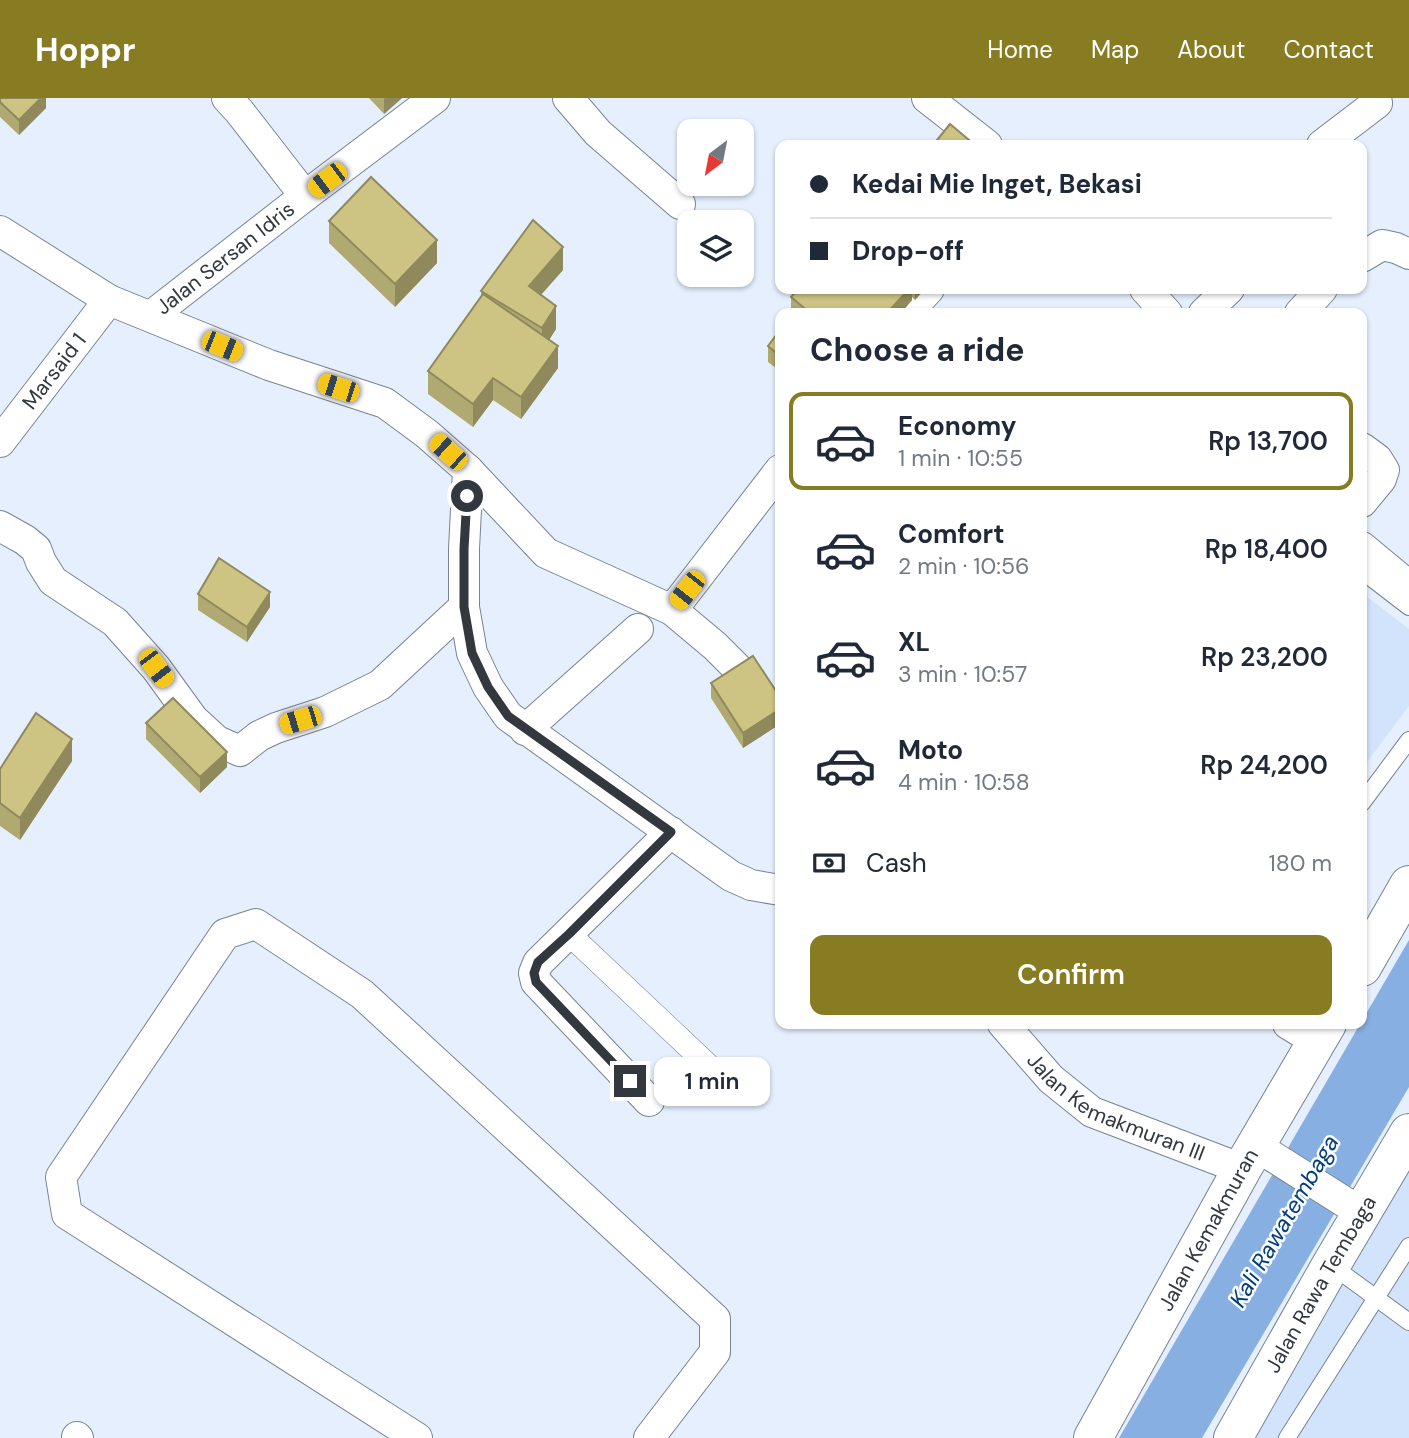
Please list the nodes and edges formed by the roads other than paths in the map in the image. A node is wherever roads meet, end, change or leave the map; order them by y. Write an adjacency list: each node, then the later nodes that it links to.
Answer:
1 (436, 98): 8 (street, Jalan Sersan Idris)
2 (568, 98): 9 (street)
3 (927, 98): 6 (street)
4 (1376, 98): 7 (street)
5 (241, 102): 8 (street)
6 (981, 140)
7 (1329, 140)
8 (305, 196): 22 (street, Jalan Sersan Idris)
9 (680, 204)
10 (0, 231): 17 (street)
11 (1367, 254): 12 (street)
12 (1409, 254)
13 (924, 294): 18 (street)
14 (1149, 294): 19 (street)
15 (1224, 294): 20 (street)
16 (1317, 294): 21 (street)
17 (109, 300): 22 (street); 23 (street, Marsaid 1)
18 (912, 308)
19 (1162, 308)
20 (1209, 308)
21 (1305, 308)
22 (150, 316): 25 (street)
23 (0, 442)
24 (1367, 452): 27 (street)
25 (468, 470): 32 (street); 34 (street)
26 (775, 476): 34 (street)
27 (1367, 496)
28 (0, 526): 32 (street)
29 (1367, 551): 31 (street)
30 (1367, 575): 33 (lane)
31 (1409, 586)
32 (464, 607): 37 (street)
33 (1409, 607)
34 (672, 610): 36 (street)
35 (638, 629): 37 (street)
36 (738, 669)
37 (525, 730): 40 (street)
38 (1408, 744): 39 (lane)
39 (1367, 797)
40 (671, 832): 42 (street); 43 (street)
41 (1409, 885): 44 (street)
42 (775, 890)
43 (569, 934): 47 (street); 48 (street)
44 (1367, 958)
45 (1007, 1029): 50 (street, Jalan Kemakmuran III)
46 (1310, 1030): 50 (street, Jalan Kemakmuran)
47 (709, 1066)
48 (649, 1101)
49 (1409, 1133): 51 (street, Jalan Rawa Tembaga)
50 (1256, 1156): 51 (street, Jalan Kemakmuran III); 58 (street, Jalan Kemakmuran)
51 (1354, 1207): 53 (street, Jalan Rawa Tembaga)
52 (1409, 1246): 54 (lane)
53 (1331, 1265): 54 (lane); 59 (street, Jalan Rawa Tembaga)
54 (1376, 1298): 55 (lane); 60 (lane)
55 (1409, 1322)
56 (417, 1438): 57 (street)
57 (649, 1438)
58 (1093, 1438)
59 (1233, 1438)
60 (1287, 1438)

